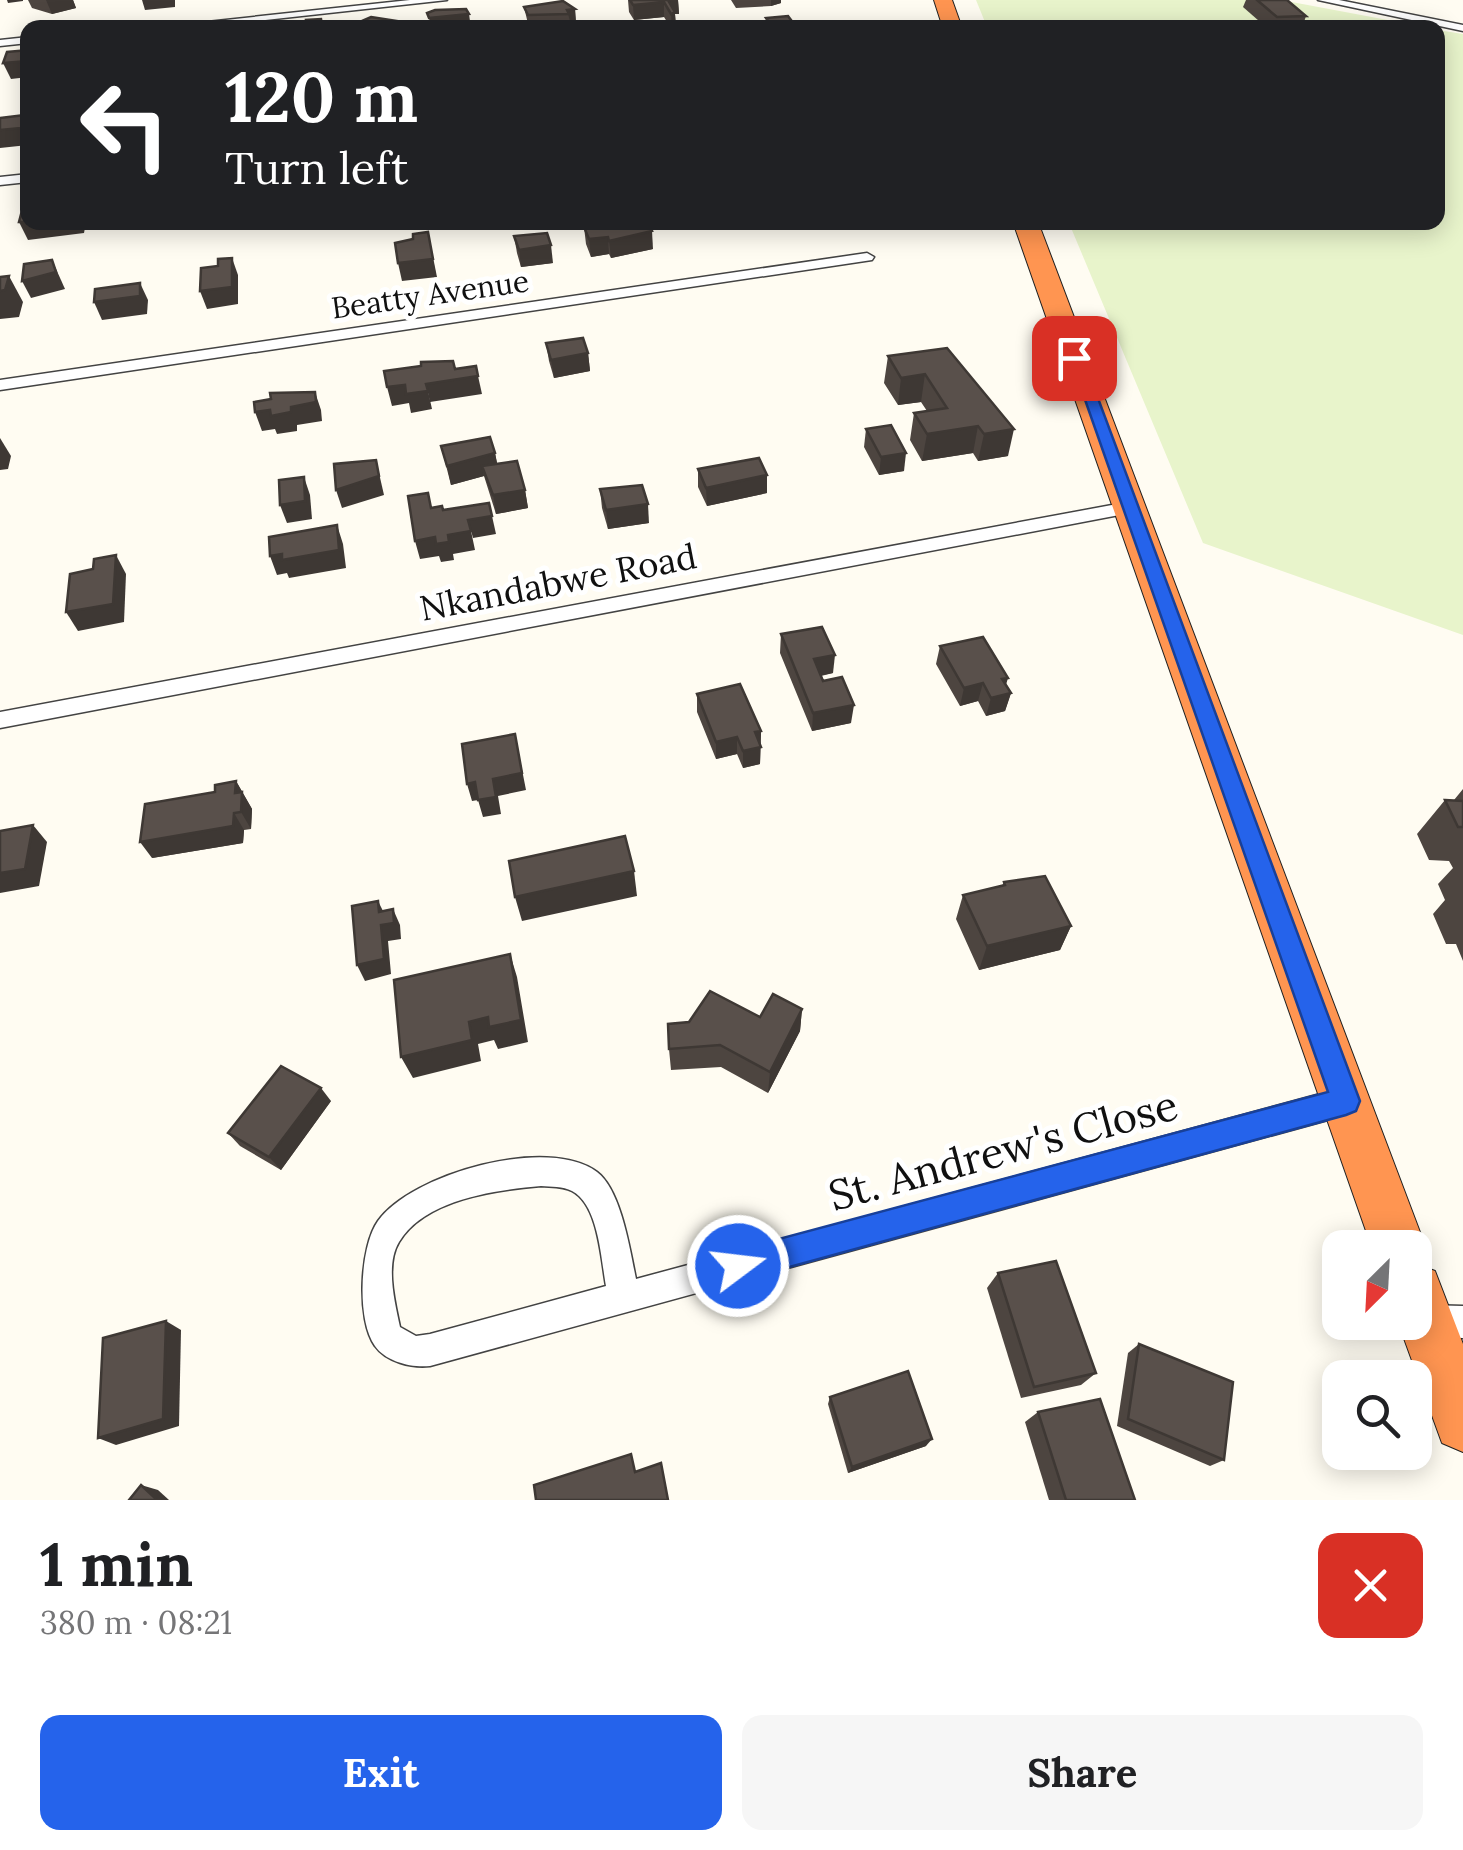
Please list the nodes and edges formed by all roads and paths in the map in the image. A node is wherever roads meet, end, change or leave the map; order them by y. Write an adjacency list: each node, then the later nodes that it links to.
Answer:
1 (442, 0): 3 (street)
2 (1322, 0): 4 (street)
3 (238, 20)
4 (1423, 20)
5 (1028, 230): 8 (highway)
6 (867, 256): 7 (street, Beatty Avenue)
7 (0, 386)
8 (1128, 508): 9 (street, Nkandabwe Road); 10 (highway)
9 (0, 720)
10 (1346, 1101): 11 (highway); 12 (street, St. Andrew's Close)
11 (1393, 1230)
12 (624, 1296): 12 (street, St. Andrew's Close)
13 (1435, 1311): 14 (highway)
14 (1463, 1422)

